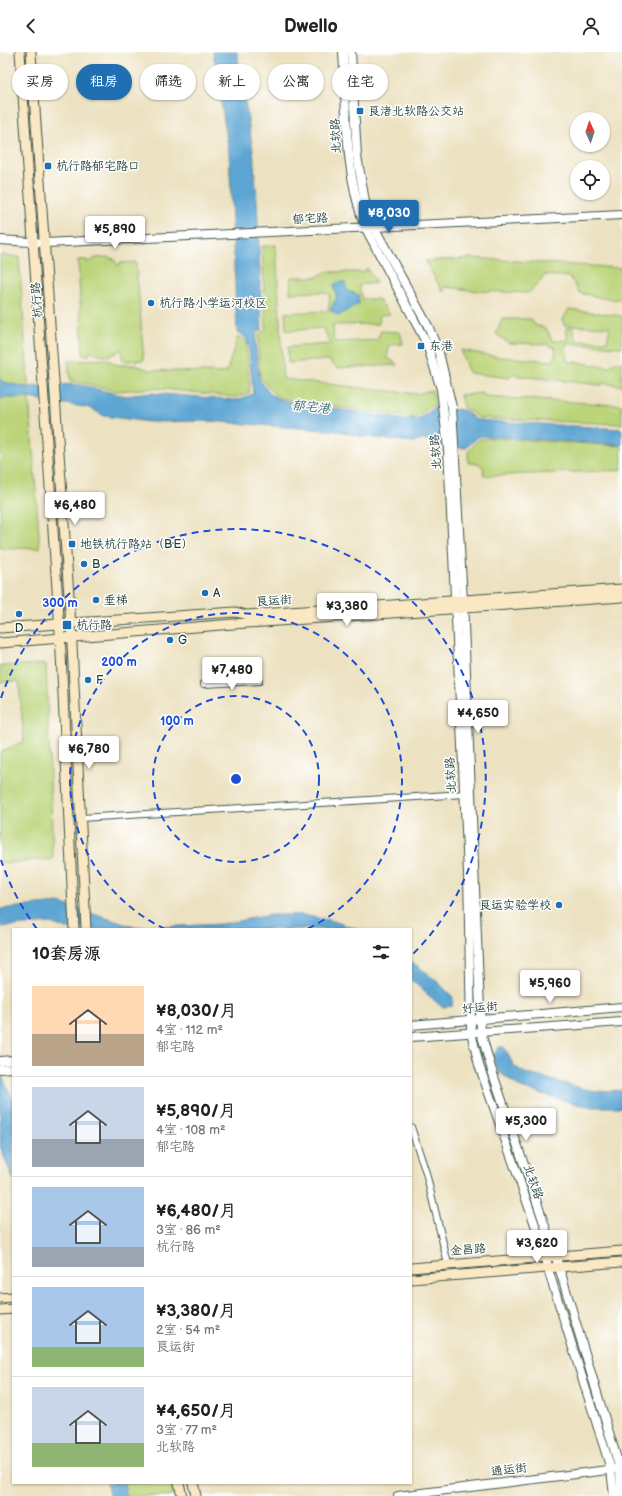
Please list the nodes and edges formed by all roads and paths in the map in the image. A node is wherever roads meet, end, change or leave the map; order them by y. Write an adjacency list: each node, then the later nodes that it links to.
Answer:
1 (20, 52): 9 (main road, 杭行路)
2 (31, 52): 10 (main road, 杭行路)
3 (343, 52): 7 (street, 北软路)
4 (351, 52): 6 (street, 北软路)
5 (622, 215): 6 (street, 郁宅路)
6 (374, 227): 7 (street, 郁宅路); 11 (street, 北软路)
7 (365, 228): 10 (street, 郁宅路); 11 (street, 北软路)
8 (0, 240): 9 (street, 郁宅路)
9 (34, 243): 10 (street, 郁宅路); 16 (main road, 杭行路)
10 (46, 243): 15 (main road, 杭行路)
11 (448, 407): 14 (street, 北软路)
12 (622, 589): 14 (main road, 良运街)
13 (622, 597): 14 (main road, 良运街)
14 (459, 604): 15 (main road, 良运街); 19 (main road, 良运街); 23 (street, 北软路); 29 (street, 北软路)
15 (71, 624): 16 (main road, 良运街); 19 (main road, 杭行路)
16 (59, 625): 17 (main road, 良运街); 18 (main road, 杭行路)
17 (0, 628)
18 (60, 638): 19 (main road, 良运街); 20 (main road, 良运街); 25 (main road, 杭行路)
19 (72, 638): 24 (main road, 杭行路)
20 (0, 643)
21 (259, 681): 22 (street)
22 (204, 684)
23 (464, 794): 24 (street); 28 (street, 北软路)
24 (81, 818): 26 (main road, 杭行路)
25 (74, 928)
26 (86, 928)
27 (622, 1008): 29 (street, 好运街)
28 (471, 1020): 29 (street, 好运街); 31 (street, 好运街); 32 (street, 北软路)
29 (480, 1020): 33 (street, 北软路)
30 (622, 1022): 33 (street, 好运街)
31 (412, 1025)
32 (472, 1032): 33 (street, 好运街); 34 (street, 好运街); 41 (street, 北软路)
33 (481, 1033): 41 (street, 北软路)
34 (412, 1037)
35 (12, 1060): 36 (street)
36 (0, 1061)
37 (12, 1068): 38 (street)
38 (0, 1069)
39 (412, 1130): 43 (street)
40 (622, 1251): 41 (main road, 金昌路)
41 (550, 1256): 43 (main road, 金昌路); 44 (street, 北软路); 46 (street, 北软路)
42 (622, 1262): 44 (main road, 金昌路)
43 (448, 1264): 45 (main road, 金昌路)
44 (558, 1267): 46 (main road, 金昌路); 53 (street, 北软路)
45 (412, 1268)
46 (548, 1269): 47 (main road, 金昌路); 52 (street, 北软路)
47 (412, 1279)
48 (12, 1297): 49 (main road)
49 (0, 1298)
50 (12, 1309): 51 (main road)
51 (0, 1310)
52 (611, 1469): 53 (street, 通运街); 56 (street, 通运街); 60 (street, 北软路)
53 (621, 1469): 61 (street, 北软路)
54 (179, 1484): 57 (main road)
55 (193, 1484): 58 (main road)
56 (411, 1495): 59 (street, 通运街)
57 (182, 1496)
58 (196, 1496)
59 (398, 1496)
60 (614, 1496)
61 (621, 1496)

